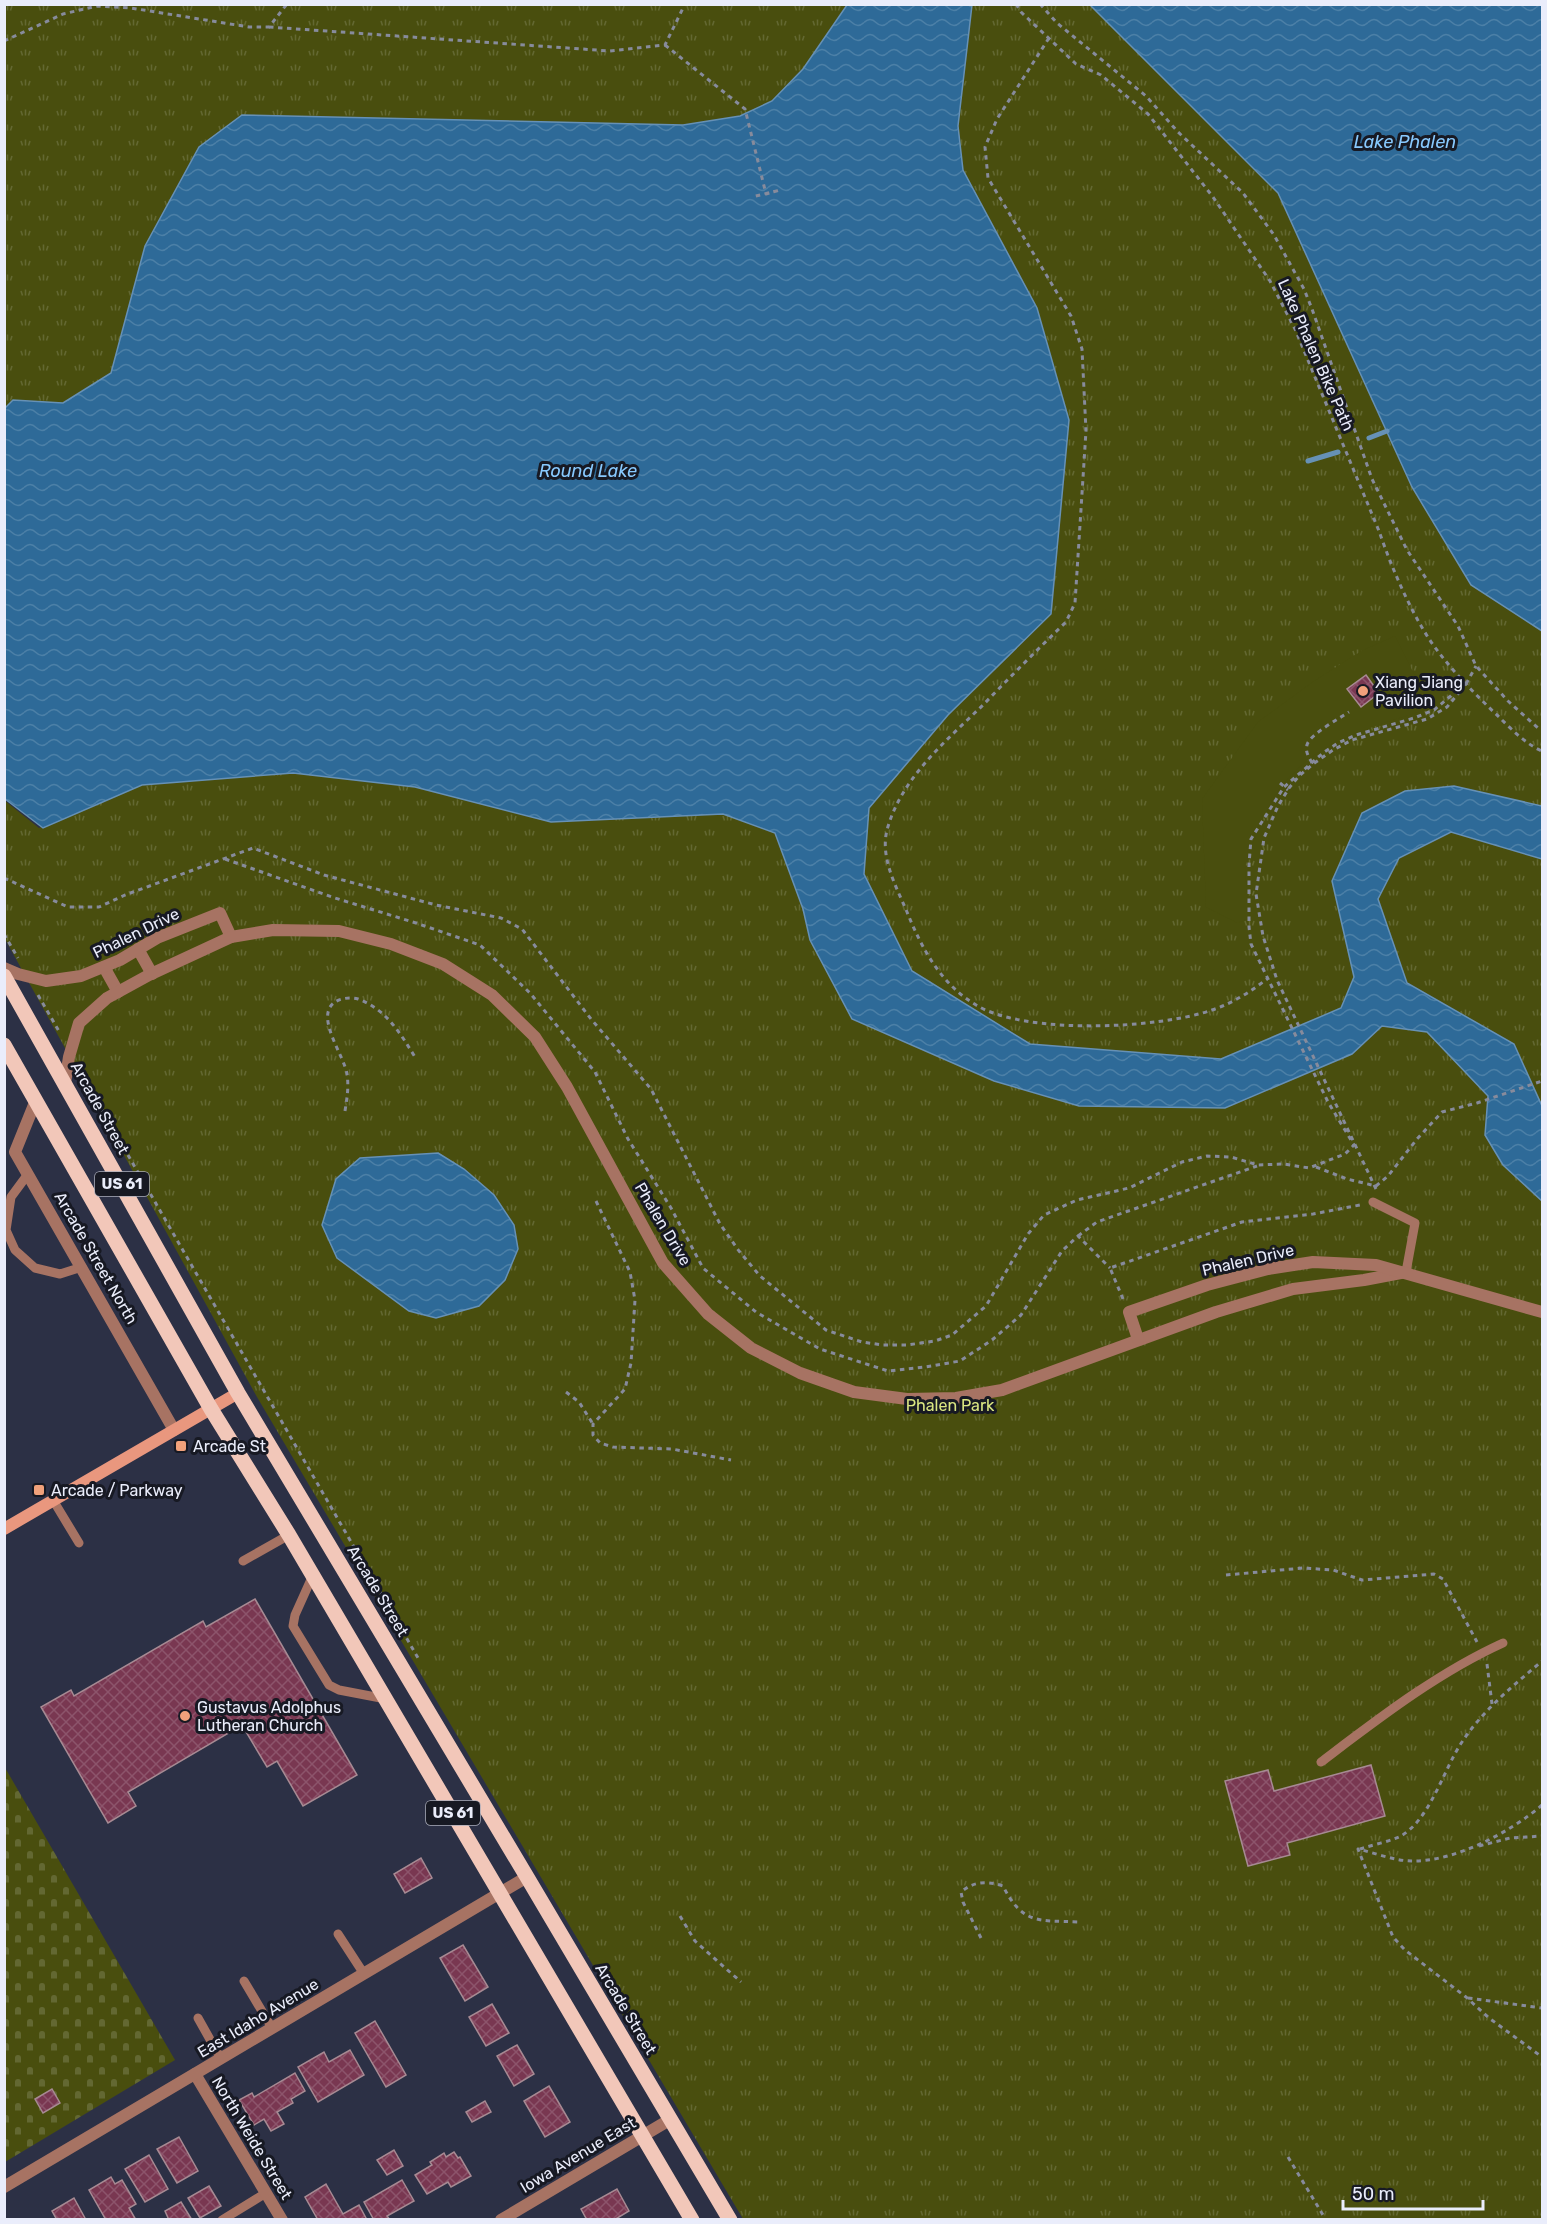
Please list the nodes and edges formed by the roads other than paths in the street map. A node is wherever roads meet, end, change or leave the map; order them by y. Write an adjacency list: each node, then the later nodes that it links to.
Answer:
1 (231, 937): 2 (street, Phalen Drive); 5 (street, Phalen Drive); 16 (street, Phalen Drive)
2 (138, 949): 3 (street, Phalen Drive); 5 (street)
3 (105, 967): 4 (street, Phalen Drive); 7 (street)
4 (4, 968)
5 (152, 974): 7 (street, Phalen Drive)
6 (4, 976): 9 (main road, Arcade Street / US 61)
7 (118, 992): 9 (street, Phalen Drive)
8 (4, 1045): 10 (main road, US 61)
9 (65, 1083): 17 (main road, Arcade Street / US 61)
10 (36, 1100): 11 (street, Arcade Street North); 18 (main road, US 61)
11 (28, 1174): 13 (street, Arcade Street North); 13 (lane)
12 (1373, 1202): 14 (lane)
13 (82, 1267): 19 (street, Arcade Street North)
14 (1406, 1272): 15 (street, Phalen Drive); 16 (street, Phalen Drive); 16 (street, Phalen Drive)
15 (1542, 1312)
16 (1137, 1339)
17 (238, 1393): 18 (main road); 29 (main road, Arcade Street / US 61)
18 (211, 1409): 19 (main road); 22 (main road, US 61)
19 (174, 1431): 20 (main road)
20 (53, 1500): 21 (main road); 23 (lane)
21 (4, 1529)
22 (289, 1535): 24 (lane); 25 (main road, US 61)
23 (79, 1543)
24 (243, 1561)
25 (313, 1575): 27 (main road, US 61); 27 (lane)
26 (1503, 1643): 28 (lane)
27 (386, 1699): 30 (main road, US 61)
28 (1321, 1762)
29 (528, 1877): 30 (street, East Idaho Avenue); 38 (main road, Arcade Street / US 61)
30 (499, 1893): 32 (street, East Idaho Avenue); 39 (main road, US 61)
31 (338, 1934): 32 (lane)
32 (364, 1974): 35 (street, East Idaho Avenue)
33 (244, 1980): 35 (lane)
34 (198, 2018): 36 (lane)
35 (272, 2028): 36 (street, East Idaho Avenue)
36 (221, 2059): 37 (street, East Idaho Avenue)
37 (195, 2074): 40 (street, East Idaho Avenue); 41 (street, North Weide Street)
38 (670, 2119): 39 (street, Iowa Avenue East); 46 (main road, Arcade Street / US 61)
39 (642, 2136): 44 (street, Iowa Avenue East); 45 (main road, US 61)
40 (4, 2187)
41 (266, 2193): 42 (lane); 43 (street, North Weide Street)
42 (222, 2220)
43 (282, 2220)
44 (501, 2220)
45 (692, 2220)
46 (729, 2220)

